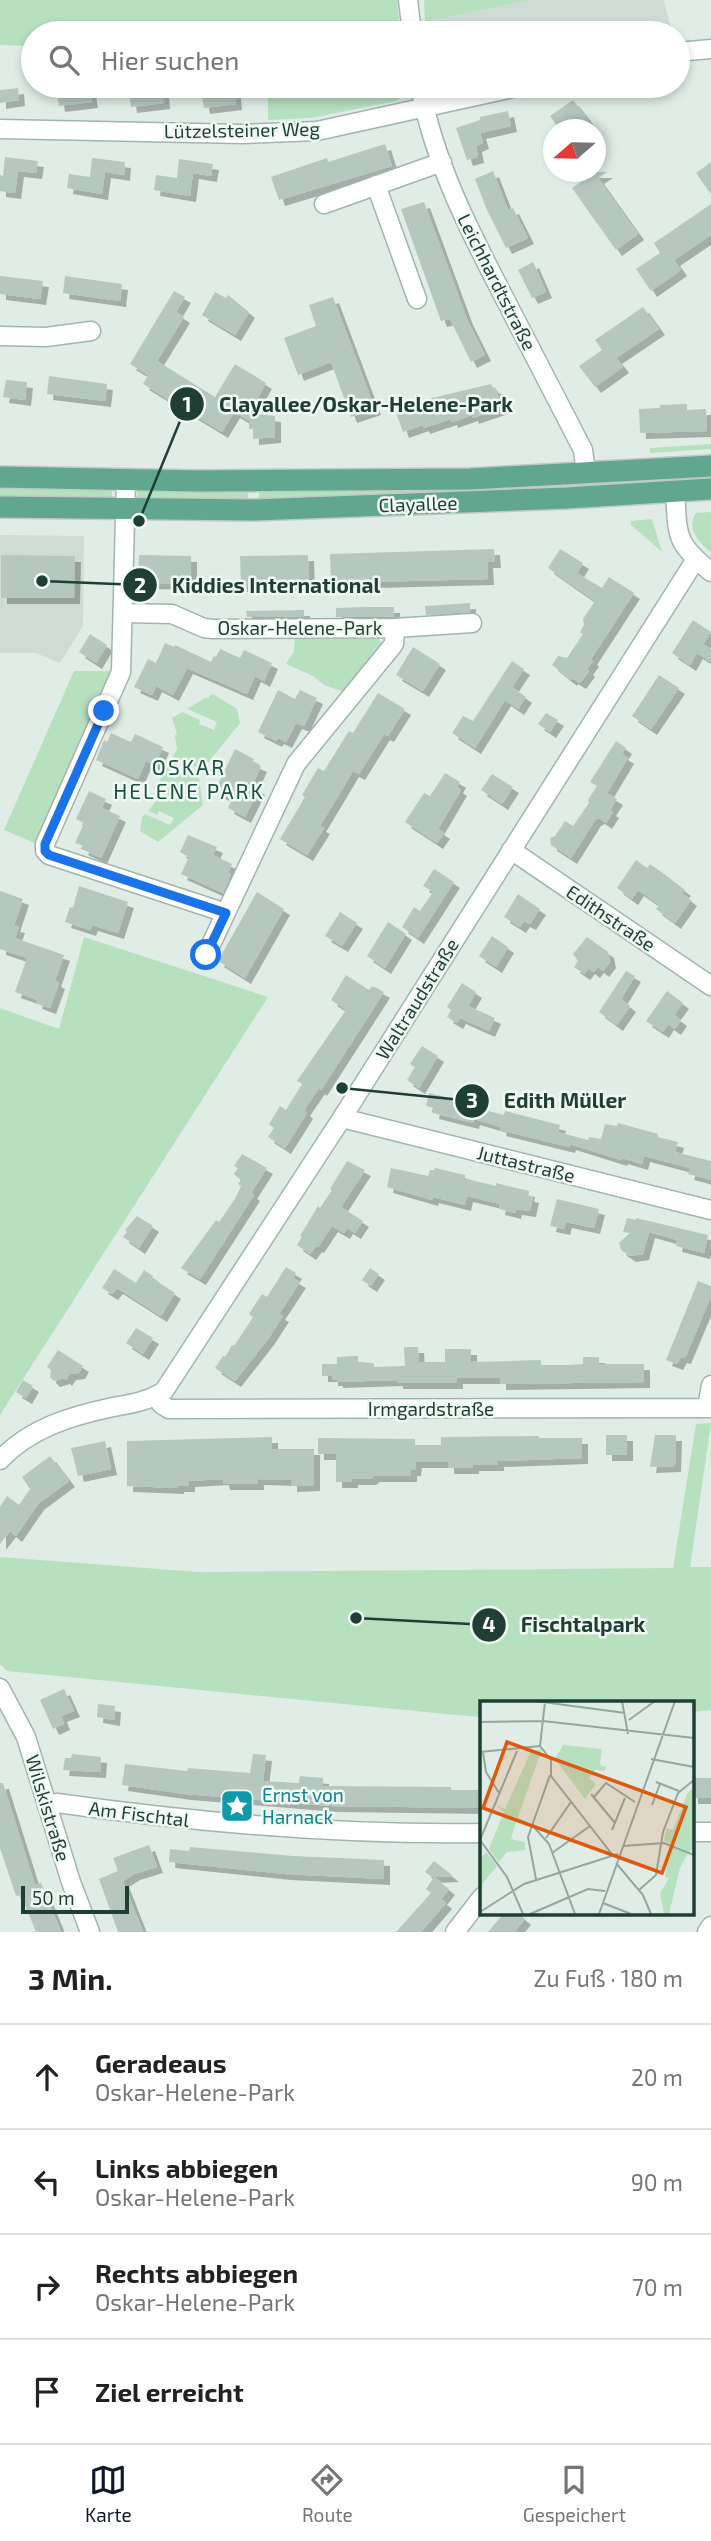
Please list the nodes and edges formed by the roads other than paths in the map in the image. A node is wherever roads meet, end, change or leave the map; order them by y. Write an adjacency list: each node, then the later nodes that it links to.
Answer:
1 (408, 0): 2 (street)
2 (411, 21)
3 (711, 49): 4 (street)
4 (690, 51)
5 (423, 98): 7 (street, Leichhardtstraße)
6 (469, 98): 7 (street, Lützelsteiner Weg)
7 (425, 108): 8 (street, Lützelsteiner Weg); 9 (street, Leichhardtstraße)
8 (0, 130)
9 (442, 162): 10 (street); 17 (street, Leichhardtstraße)
10 (376, 185): 11 (street); 12 (street)
11 (324, 204)
12 (417, 299)
13 (91, 331): 14 (street)
14 (0, 336)
15 (711, 466): 16 (main road, Clayallee)
16 (684, 468): 17 (main road, Clayallee); 21 (street)
17 (586, 473): 19 (main road, Clayallee)
18 (0, 477): 19 (main road, Clayallee)
19 (126, 480): 23 (street)
20 (711, 489): 21 (main road, Clayallee)
21 (680, 491): 23 (main road, Clayallee); 24 (street)
22 (0, 507): 23 (main road, Clayallee)
23 (125, 509): 26 (street)
24 (696, 559): 25 (street); 29 (street, Waltraudstraße)
25 (711, 572)
26 (124, 613): 28 (street, Oskar-Helene-Park); 30 (street)
27 (472, 623): 28 (street, Oskar-Helene-Park)
28 (395, 628): 30 (street, Oskar-Helene-Park)
29 (511, 850): 32 (street, Edithstraße); 33 (street, Waltraudstraße)
30 (226, 913): 31 (street, Oskar-Helene-Park)
31 (206, 955)
32 (711, 986)
33 (342, 1118): 34 (street, Juttastraße); 36 (street, Waltraudstraße)
34 (711, 1210)
35 (711, 1385): 37 (street)
36 (157, 1396): 37 (street, Irmgardstraße); 38 (street)
37 (709, 1408)
38 (0, 1460)
39 (0, 1688): 40 (street, Wilskistraße)
40 (47, 1806): 41 (street, Am Fischtal); 44 (street, Wilskistraße)
41 (480, 1833)
42 (480, 1900): 45 (street)
43 (711, 1926): 46 (street)
44 (90, 1932)
45 (455, 1932)
46 (707, 1932)

